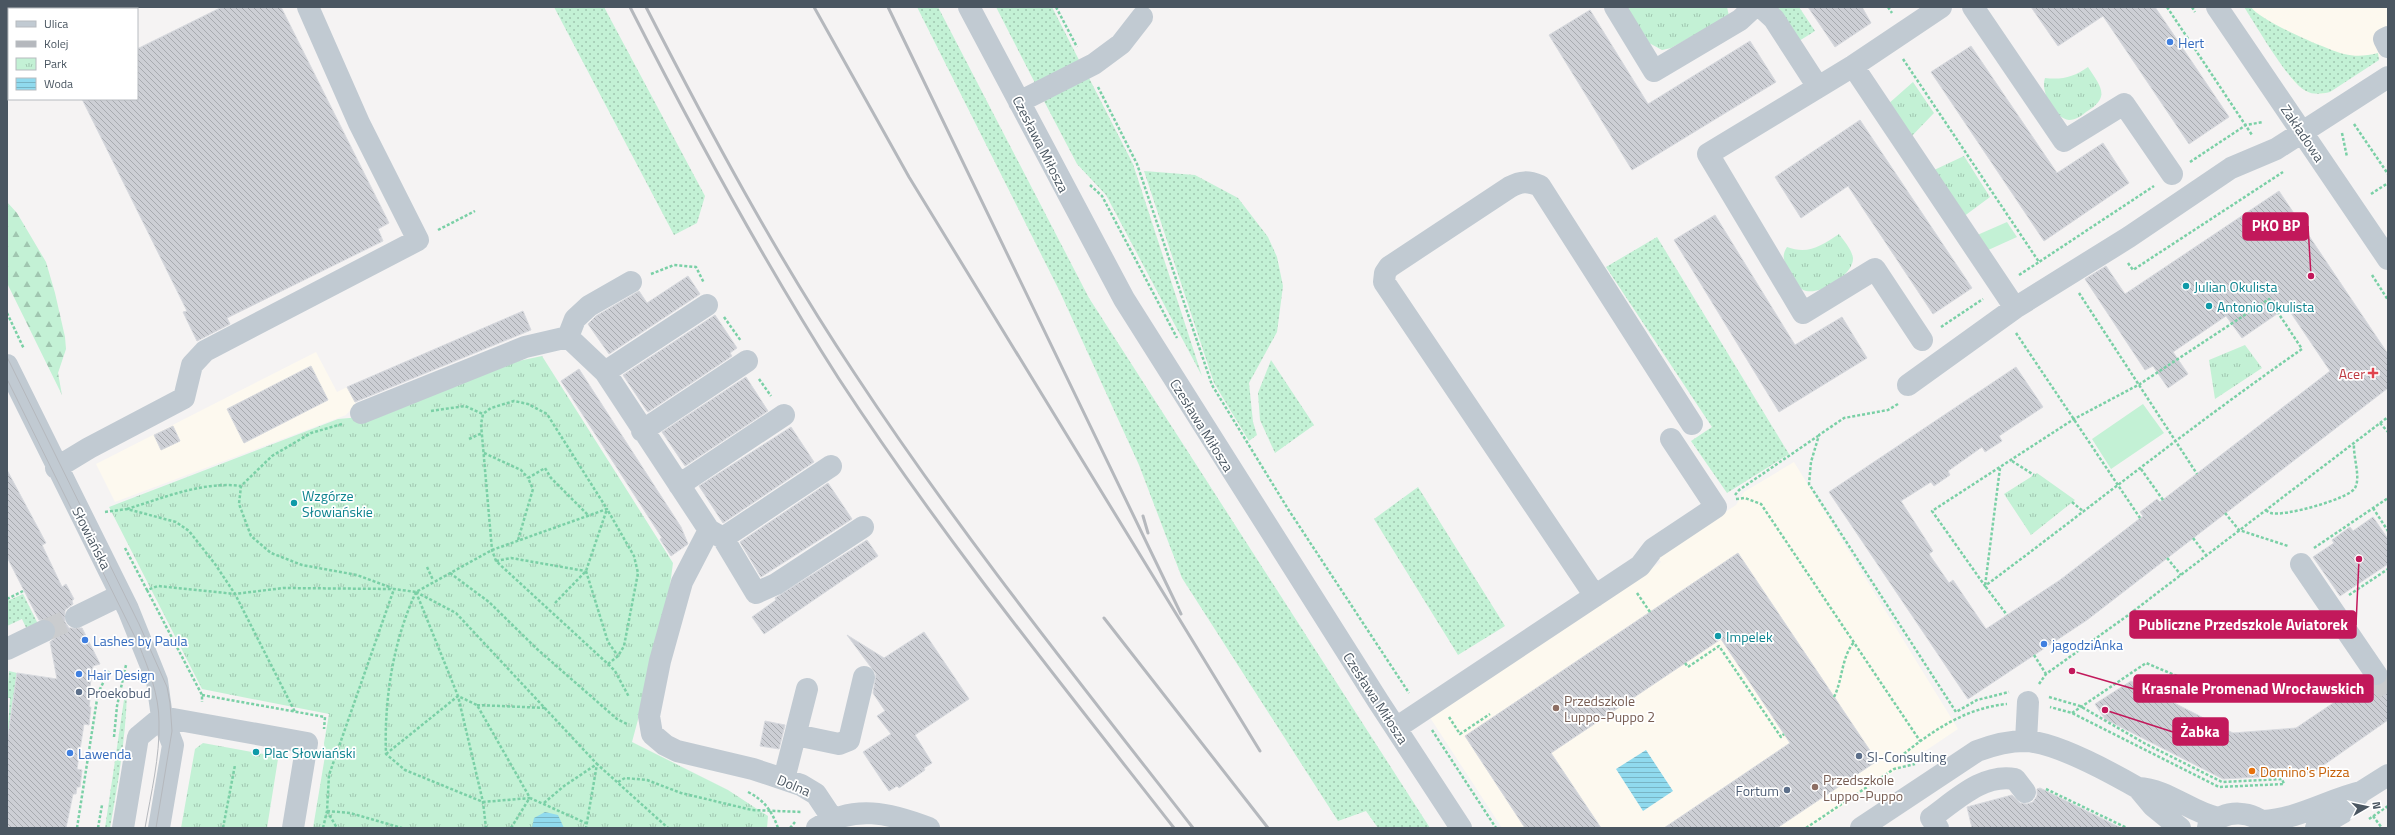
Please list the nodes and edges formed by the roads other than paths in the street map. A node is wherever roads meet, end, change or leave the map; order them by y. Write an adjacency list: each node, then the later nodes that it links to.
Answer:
1 (308, 7): 32 (street)
2 (969, 7): 13 (street, Czesława Miłosza)
3 (1615, 7): 4 (street)
4 (1754, 7)
5 (1761, 7): 12 (street)
6 (1941, 7): 10 (street)
7 (1973, 7): 15 (street)
8 (2217, 7): 14 (street, Zakładowa)
9 (1142, 17): 13 (street)
10 (1853, 66): 12 (street); 19 (street)
11 (2388, 76): 14 (street)
12 (1818, 87): 21 (street)
13 (1019, 102): 47 (street, Czesława Miłosza)
14 (2302, 131): 16 (street, Zakładowa); 19 (street)
15 (2172, 174)
16 (2388, 259)
17 (631, 282): 20 (street)
18 (707, 305): 24 (street)
19 (2010, 312): 25 (street)
20 (568, 337): 24 (street); 26 (street)
21 (1922, 340)
22 (747, 361): 29 (street)
23 (7, 365): 32 (street, Słowiańska)
24 (605, 372): 29 (street)
25 (1908, 385)
26 (361, 413)
27 (784, 415): 33 (street)
28 (1692, 424): 38 (street)
29 (642, 431): 33 (street)
30 (1671, 439): 38 (street)
31 (831, 466): 35 (street)
32 (56, 468): 37 (street, Słowiańska)
33 (679, 485): 35 (street)
34 (863, 527): 35 (street)
35 (716, 534): 51 (street, Dolna)
36 (2298, 556): 42 (street)
37 (121, 595): 39 (street); 46 (street, Słowiańska)
38 (1595, 596): 47 (street)
39 (76, 617)
40 (44, 631): 41 (street)
41 (7, 649)
42 (2376, 674)
43 (864, 677): 48 (street)
44 (807, 689): 48 (street)
45 (2031, 697): 49 (street)
46 (162, 717): 60 (street); 61 (street, Słowiańska); 62 (street)
47 (1396, 728): 64 (street, Czesława Miłosza)
48 (796, 735): 51 (street)
49 (2026, 741): 52 (street); 54 (street)
50 (2388, 775): 55 (street)
51 (784, 779): 56 (street, Dolna)
52 (2138, 788): 58 (street); 66 (street)
53 (2032, 789): 57 (street)
54 (1913, 792): 57 (street); 65 (street)
55 (2361, 792): 59 (street); 67 (street)
56 (818, 819): 63 (street)
57 (1934, 823)
58 (2212, 823): 59 (street)
59 (2266, 825)
60 (123, 828)
61 (159, 828)
62 (293, 828)
63 (929, 828)
64 (1460, 828)
65 (1861, 828)
66 (2180, 828)
67 (2316, 828)

